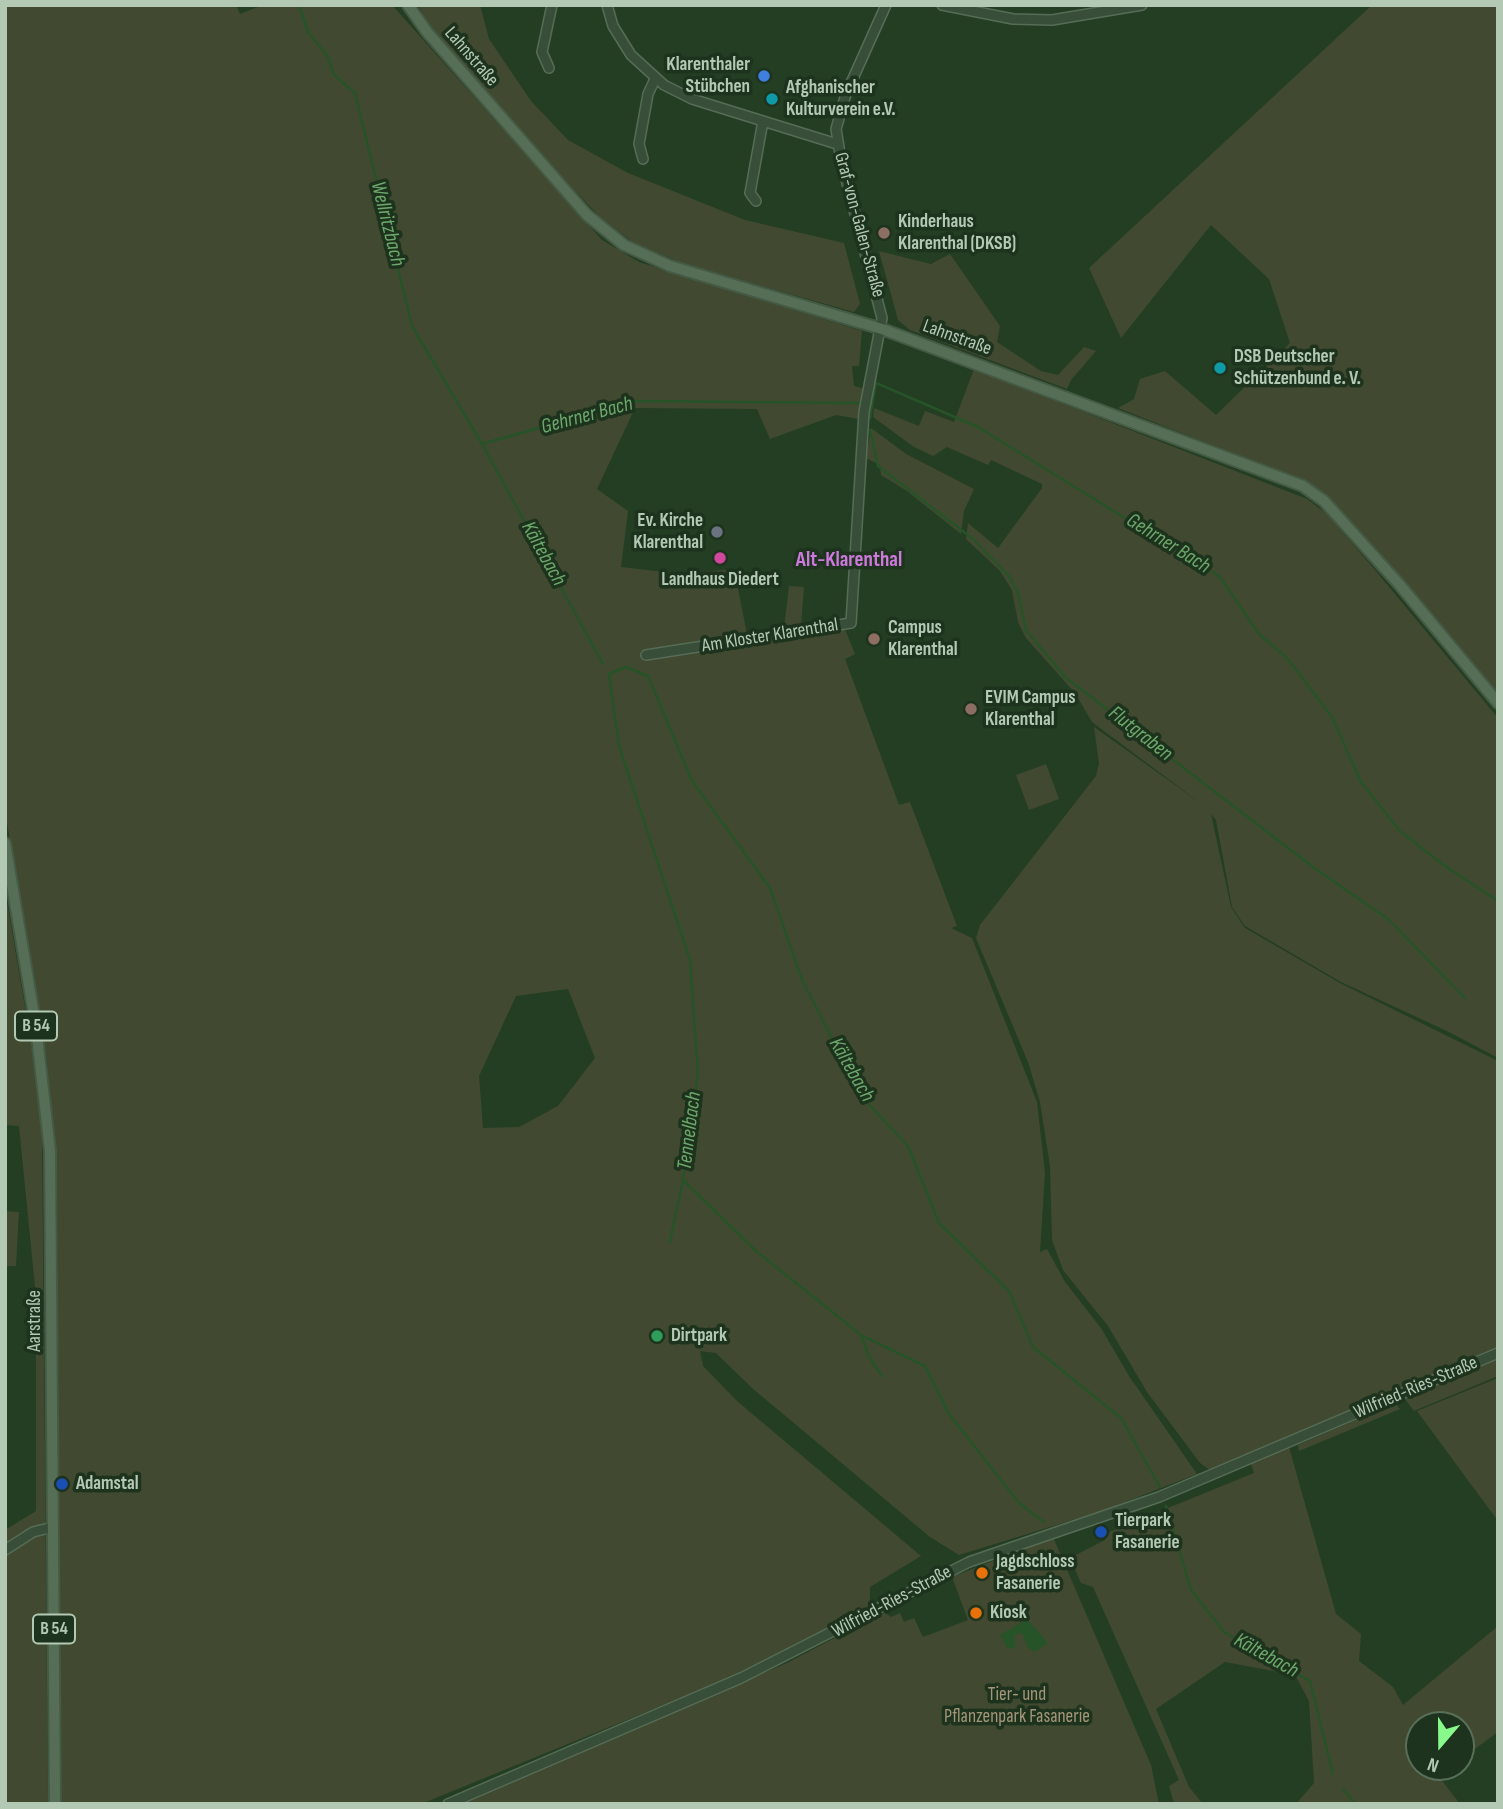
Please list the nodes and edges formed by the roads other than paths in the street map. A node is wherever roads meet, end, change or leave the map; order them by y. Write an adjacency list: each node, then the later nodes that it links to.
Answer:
1 (408, 5): 13 (main road, Lahnstraße)
2 (552, 5): 7 (street)
3 (607, 5): 8 (street)
4 (886, 5): 10 (street, Graf-von-Galen-Straße)
5 (942, 5): 6 (street)
6 (1142, 5)
7 (548, 68)
8 (655, 79): 9 (street); 11 (street)
9 (763, 121): 10 (street); 12 (street)
10 (837, 144): 13 (street, Graf-von-Galen-Straße)
11 (643, 159)
12 (757, 201)
13 (882, 330): 14 (street, Am Kloster Klarenthal); 15 (main road, Lahnstraße)
14 (646, 655)
15 (1498, 703)
16 (5, 843): 18 (main road, Aarstraße / B 54)
17 (1498, 1353): 21 (street, Wilfried-Ries-Straße)
18 (53, 1527): 19 (street); 20 (main road, Aarstraße / B 54)
19 (5, 1550)
20 (55, 1804)
21 (448, 1804)

